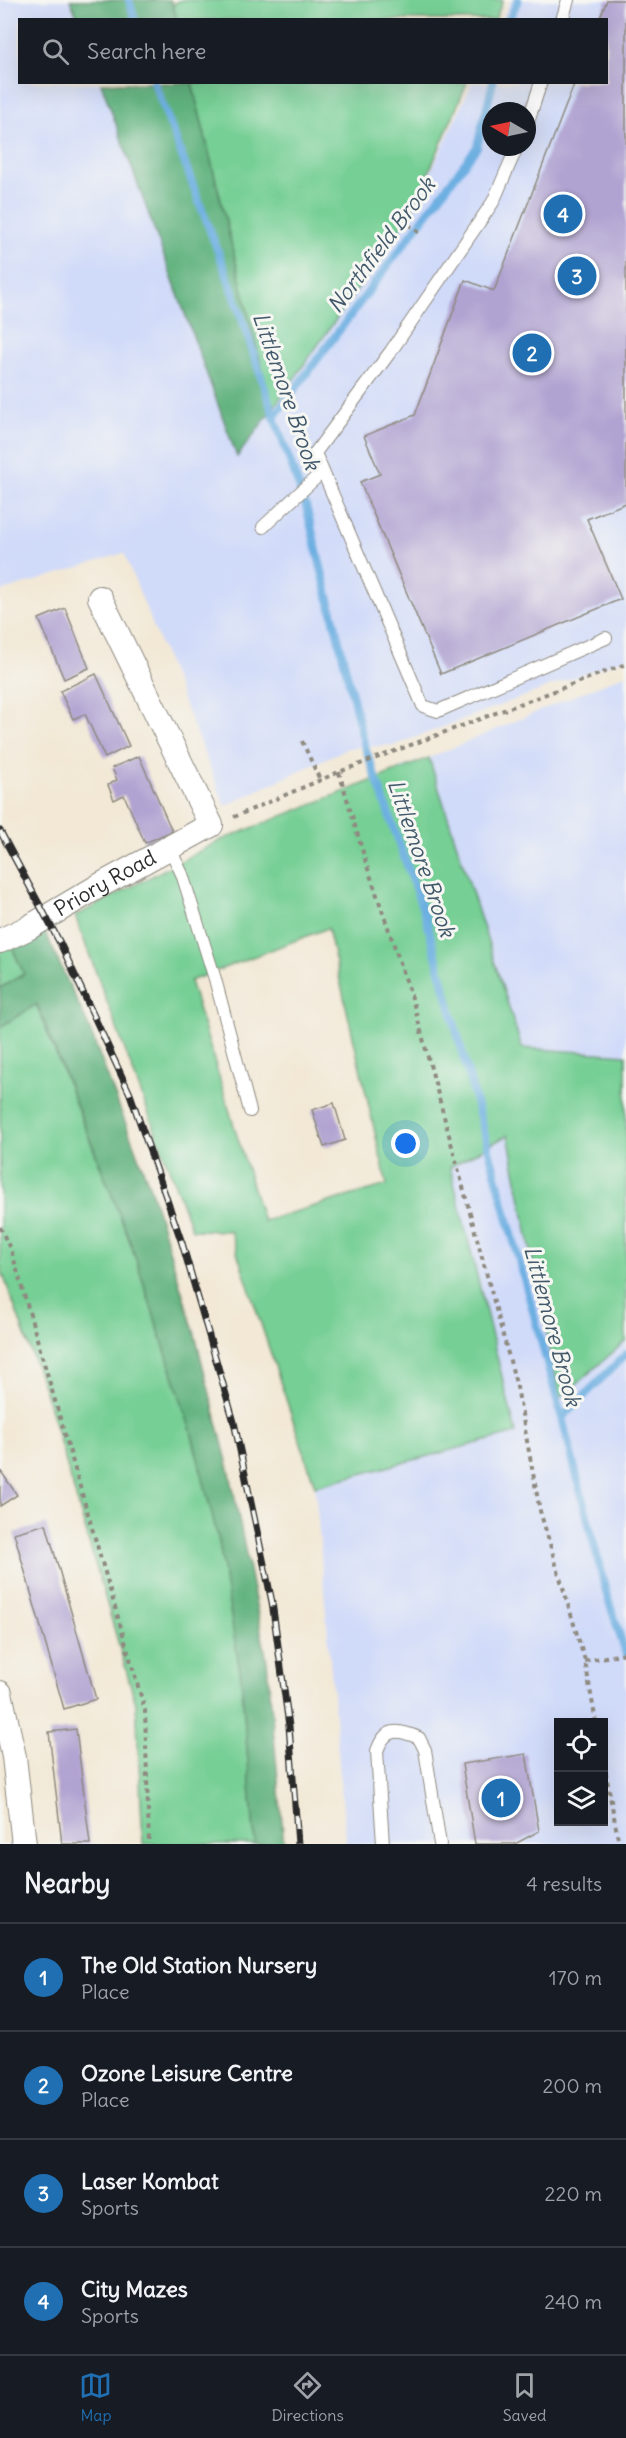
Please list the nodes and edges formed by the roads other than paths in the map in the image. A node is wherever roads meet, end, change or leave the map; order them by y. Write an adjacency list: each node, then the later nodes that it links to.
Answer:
1 (568, 0): 2 (lane)
2 (563, 18)
3 (540, 84): 4 (lane)
4 (534, 102)
5 (513, 156): 6 (lane)
6 (322, 472): 7 (lane); 9 (lane)
7 (263, 527)
8 (100, 598): 10 (street, Priory Road)
9 (606, 638)
10 (170, 849): 11 (street, Priory Road); 12 (lane)
11 (0, 940)
12 (250, 1111)
13 (0, 1694): 14 (street)
14 (24, 1844)
15 (383, 1844): 16 (lane)
16 (440, 1844)

